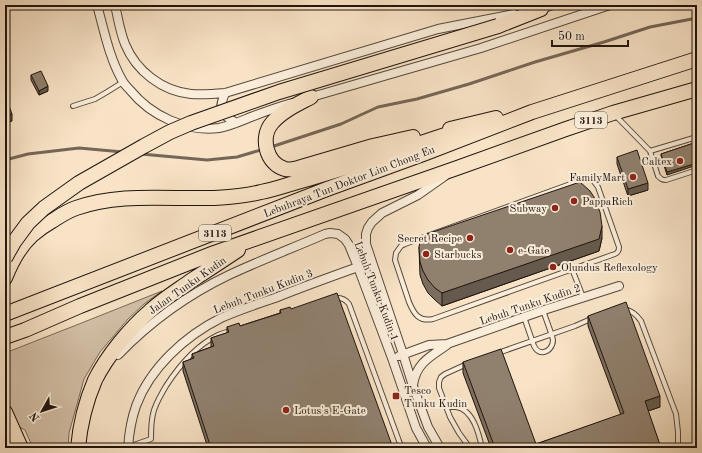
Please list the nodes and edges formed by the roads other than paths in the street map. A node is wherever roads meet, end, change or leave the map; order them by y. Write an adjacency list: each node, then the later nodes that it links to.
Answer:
1 (97, 5): 6 (street)
2 (115, 5): 8 (street)
3 (610, 5): 9 (street)
4 (547, 7): 8 (street); 20 (highway, bridge)
5 (697, 59): 11 (highway, Lebuhraya Tun Doktor Lim Chong Eu / 3113)
6 (123, 82): 10 (lane); 14 (street)
7 (697, 89): 12 (highway, Lebuhraya Tun Doktor Lim Chong Eu / 3113)
8 (225, 93): 14 (street)
9 (312, 97): 13 (highway); 14 (street)
10 (73, 106)
11 (532, 112): 13 (highway); 29 (highway, Lebuhraya Tun Doktor Lim Chong Eu / 3113)
12 (613, 113): 16 (lane); 17 (highway, Lebuhraya Tun Doktor Lim Chong Eu / 3113)
13 (497, 118): 23 (highway)
14 (236, 123)
15 (697, 137): 16 (lane)
16 (650, 151): 18 (lane)
17 (458, 168): 19 (highway, Lebuhraya Tun Doktor Lim Chong Eu / 3113); 37 (street, Lebuh Tunku Kudin 1)
18 (697, 170)
19 (257, 238): 34 (highway, Lebuhraya Tun Doktor Lim Chong Eu / 3113); 41 (highway, Jalan Tunku Kudin)
20 (5, 258)
21 (358, 267): 39 (street, Lebuh Tunku Kudin 1); 41 (street, Lebuh Tunku Kudin 1); 47 (street, Lebuh Tunku Kudin 3)
22 (572, 270): 22 (lane); 25 (lane)
23 (5, 278)
24 (619, 286): 25 (street, Lebuh Tunku Kudin 2)
25 (583, 297): 28 (street, Lebuh Tunku Kudin 2)
26 (326, 300): 48 (lane)
27 (618, 308): 53 (lane)
28 (543, 310): 31 (street, Lebuh Tunku Kudin 2); 33 (lane)
29 (5, 314)
30 (594, 317): 33 (lane)
31 (524, 318): 35 (lane); 36 (street, Lebuh Tunku Kudin 2)
32 (240, 328): 47 (lane)
33 (551, 334): 35 (lane); 35 (lane)
34 (5, 337)
35 (532, 340): 38 (lane)
36 (447, 344): 37 (street, Lebuh Tunku Kudin 2); 42 (street, Lebuh Tunku Kudin 2)
37 (403, 354): 39 (street, Lebuh Tunku Kudin 2); 42 (street, Lebuh Tunku Kudin 1)
38 (496, 354)
39 (392, 358): 49 (street, Lebuh Tunku Kudin 1)
40 (474, 362): 43 (lane)
41 (96, 379): 46 (highway, Jalan Tunku Kudin)
42 (413, 386): 50 (street, Lebuh Tunku Kudin 1)
43 (446, 407): 51 (lane); 52 (lane)
44 (6, 414): 45 (highway)
45 (21, 448)
46 (78, 448)
47 (128, 448)
48 (402, 448)
49 (427, 448)
50 (440, 448)
51 (470, 448)
52 (482, 448)
53 (678, 448)

